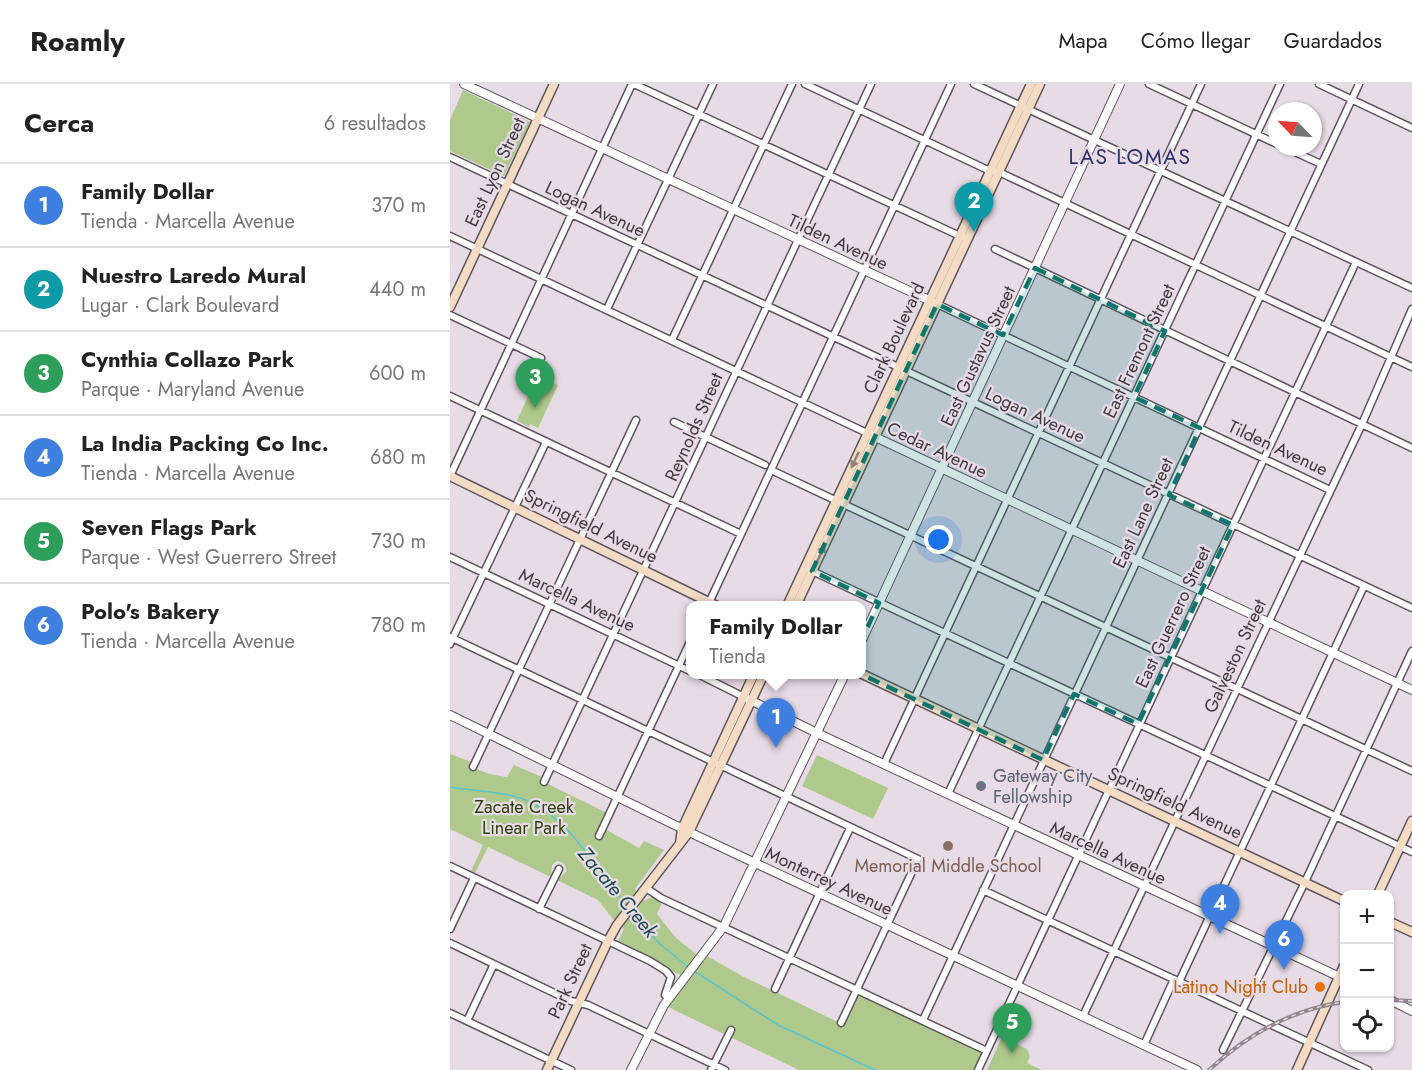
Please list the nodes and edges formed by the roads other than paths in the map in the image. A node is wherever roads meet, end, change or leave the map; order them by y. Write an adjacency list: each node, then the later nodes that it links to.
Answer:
1 (464, 84): 18 (street, Tilden Avenue)
2 (554, 84): 24 (main road, East Lyon Street)
3 (633, 84): 23 (street); 31 (street)
4 (713, 84): 23 (street)
5 (792, 84): 30 (street)
6 (805, 84): 22 (street)
7 (871, 84): 22 (street, Reynolds Street)
8 (951, 84): 27 (street)
9 (974, 84): 21 (street)
10 (1031, 84): 21 (main road, Clark Boulevard)
11 (1040, 84): 21 (main road, Clark Boulevard)
12 (1120, 84): 28 (street, East Gustavus Street)
13 (1149, 84): 20 (street)
14 (1201, 84): 20 (street)
15 (1280, 84): 26 (street, East Fremont Street)
16 (1319, 84): 19 (street)
17 (1359, 84): 19 (street, East Lane Street)
18 (474, 86): 24 (street, Tilden Avenue)
19 (1352, 100): 25 (street); 34 (street, East Lane Street)
20 (1192, 104): 26 (street); 36 (street)
21 (1025, 108): 28 (street); 35 (main road, Clark Boulevard)
22 (859, 109): 27 (street); 37 (street, Reynolds Street)
23 (699, 114): 30 (street); 38 (street)
24 (538, 119): 31 (street, Tilden Avenue); 39 (main road, East Lyon Street)
25 (1412, 128)
26 (1257, 134): 29 (street); 40 (street, East Fremont Street)
27 (925, 140): 35 (street); 42 (street)
28 (1094, 140): 36 (street); 41 (street, East Gustavus Street)
29 (1268, 140)
30 (764, 145): 37 (street); 43 (street)
31 (603, 148): 38 (street, Tilden Avenue); 44 (street)
32 (1304, 156): 34 (street)
33 (450, 157): 39 (street, Logan Avenue)
34 (1321, 164): 45 (street, East Lane Street)
35 (995, 171): 41 (street); 48 (main road, Clark Boulevard)
36 (1160, 171): 40 (street); 46 (street)
37 (828, 175): 42 (street); 49 (street, Reynolds Street)
38 (668, 179): 43 (street, Tilden Avenue); 50 (street)
39 (507, 184): 44 (street, Logan Avenue); 51 (main road, East Lyon Street)
40 (1225, 201): 45 (street); 54 (street, East Fremont Street)
41 (1065, 203): 46 (street); 55 (street, East Gustavus Street)
42 (895, 206): 48 (street); 56 (street)
43 (734, 210): 49 (street, Tilden Avenue); 57 (street)
44 (572, 214): 50 (street, Logan Avenue); 58 (street)
45 (1290, 231): 53 (street); 60 (street, East Lane Street)
46 (1131, 234): 54 (street); 61 (street)
47 (450, 236): 51 (street, Cedar Avenue)
48 (964, 238): 62 (main road, Clark Boulevard)
49 (798, 240): 56 (street, Tilden Avenue); 64 (street, Reynolds Street)
50 (637, 245): 57 (street, Logan Avenue); 65 (street)
51 (477, 248): 58 (street, Cedar Avenue); 63 (main road, East Lyon Street)
52 (995, 249): 55 (street)
53 (1356, 262): 59 (street); 68 (street, East Guerrero Street)
54 (1196, 265): 60 (street); 69 (street, East Fremont Street)
55 (1035, 268): 61 (street); 70 (street, East Gustavus Street)
56 (864, 270): 62 (street, Tilden Avenue); 71 (street)
57 (703, 276): 64 (street, Logan Avenue); 72 (street)
58 (542, 279): 65 (street, Cedar Avenue); 73 (street)
59 (1412, 288)
60 (1262, 297): 68 (street); 76 (street, East Lane Street)
61 (1100, 300): 69 (street); 77 (street)
62 (933, 303): 70 (street, Tilden Avenue); 79 (main road, Clark Boulevard)
63 (450, 306)
64 (767, 306): 71 (street, Logan Avenue); 80 (street, Reynolds Street)
65 (607, 309): 72 (street, Cedar Avenue)
66 (1412, 309): 74 (street, Galveston Street)
67 (450, 315): 73 (street)
68 (1325, 327): 74 (street); 81 (street, East Guerrero Street)
69 (1165, 331): 76 (street); 83 (street, East Fremont Street)
70 (1003, 335): 77 (street, Tilden Avenue); 84 (street, East Gustavus Street)
71 (833, 337): 79 (street, Logan Avenue); 85 (street)
72 (672, 340): 80 (street, Cedar Avenue)
73 (511, 344): 75 (street); 86 (street)
74 (1391, 357): 78 (street); 89 (street, Galveston Street)
75 (541, 358)
76 (1230, 363): 81 (street); 90 (street, East Lane Street)
77 (1069, 367): 83 (street, Tilden Avenue); 91 (street)
78 (1412, 367)
79 (902, 369): 84 (street, Logan Avenue); 92 (main road, Clark Boulevard)
80 (736, 371): 85 (street, Cedar Avenue); 93 (street, Reynolds Street)
81 (1294, 393): 89 (street); 96 (street, East Guerrero Street)
82 (450, 396): 86 (street)
83 (1134, 397): 90 (street, Tilden Avenue); 97 (street, East Fremont Street)
84 (972, 402): 91 (street, Logan Avenue); 99 (street, East Gustavus Street)
85 (802, 403): 92 (street, Cedar Avenue); 100 (street)
86 (480, 410): 94 (street); 102 (street)
87 (636, 420): 101 (street)
88 (674, 422): 93 (street)
89 (1362, 424): 95 (street); 103 (street, Galveston Street)
90 (1200, 428): 96 (street, Tilden Avenue); 104 (street, East Lane Street)
91 (1038, 433): 97 (street, Logan Avenue); 105 (street)
92 (871, 435): 99 (street, Cedar Avenue); 106 (main road, Clark Boulevard)
93 (706, 437): 98 (street); 107 (street, Reynolds Street)
94 (546, 442): 101 (street); 108 (street)
95 (1412, 448)
96 (1264, 458): 103 (street, Tilden Avenue); 109 (street, East Guerrero Street)
97 (1102, 463): 104 (street, Logan Avenue); 110 (street, East Fremont Street)
98 (765, 465)
99 (942, 469): 105 (street, Cedar Avenue); 112 (street, East Gustavus Street)
100 (771, 470): 106 (street); 111 (street)
101 (610, 473): 107 (street); 113 (street)
102 (450, 476): 108 (main road, Springfield Avenue)
103 (1330, 490): 114 (street, Galveston Street)
104 (1169, 495): 109 (street, Logan Avenue); 116 (street, East Lane Street)
105 (1007, 500): 110 (street, Cedar Avenue); 117 (street)
106 (840, 502): 112 (street); 118 (main road, Clark Boulevard)
107 (676, 504): 111 (street); 119 (street, Reynolds Street)
108 (515, 508): 113 (main road, Springfield Avenue); 120 (street)
109 (1233, 525): 114 (street, Logan Avenue); 122 (street, East Guerrero Street)
110 (1071, 531): 116 (street, Cedar Avenue); 123 (street, East Fremont Street)
111 (741, 534): 125 (street)
112 (910, 536): 117 (street); 128 (street, East Gustavus Street)
113 (580, 539): 119 (main road, Springfield Avenue); 129 (street)
114 (1299, 555): 121 (street, Logan Avenue); 131 (street, Galveston Street)
115 (450, 556): 120 (street, Marcella Avenue)
116 (1137, 562): 122 (street, Cedar Avenue); 132 (street, East Lane Street)
117 (976, 567): 123 (street); 134 (street)
118 (808, 569): 126 (main road, Clark Boulevard); 127 (main road, Clark Boulevard); 128 (street)
119 (644, 570): 124 (main road, Springfield Avenue); 135 (street, Reynolds Street)
120 (484, 573): 129 (street, Marcella Avenue); 136 (street)
121 (1364, 586): 130 (street, Logan Avenue); 139 (street)
122 (1202, 592): 131 (street, Cedar Avenue); 140 (street, East Guerrero Street)
123 (1040, 597): 132 (street); 141 (street, East Fremont Street)
124 (705, 601)
125 (712, 601)
126 (790, 601)
127 (798, 601)
128 (879, 603): 133 (street, East Gustavus Street); 134 (street)
129 (549, 604): 135 (street, Marcella Avenue); 143 (street)
130 (1412, 608)
131 (1267, 623): 139 (street, Cedar Avenue); 151 (street, Galveston Street)
132 (1105, 628): 140 (street); 153 (street, East Lane Street)
133 (866, 630)
134 (945, 633): 141 (street); 155 (street)
135 (614, 635): 142 (street, Marcella Avenue); 156 (street, Reynolds Street)
136 (451, 639): 143 (street)
137 (686, 651): 142 (street)
138 (1412, 651): 150 (street)
139 (1332, 654): 150 (street, Cedar Avenue); 158 (street)
140 (1170, 659): 151 (street); 159 (street, East Guerrero Street)
141 (1009, 664): 153 (street); 160 (street, East Fremont Street)
142 (679, 666): 144 (street, Marcella Avenue); 161 (street)
143 (519, 669): 156 (street); 163 (street)
144 (686, 669)
145 (866, 676): 155 (main road, Springfield Avenue)
146 (706, 679): 154 (street, Marcella Avenue)
147 (753, 679): 154 (main road)
148 (761, 679): 154 (main road)
149 (843, 679): 162 (street)
150 (1397, 684): 152 (street, Cedar Avenue); 164 (street)
151 (1236, 690): 158 (street); 165 (street, Galveston Street)
152 (1412, 690)
153 (1074, 694): 159 (street); 166 (street, East Lane Street)
154 (748, 699): 162 (street, Marcella Avenue); 169 (main road)
155 (914, 699): 160 (main road, Springfield Avenue); 167 (street)
156 (584, 700): 161 (street); 168 (street, Reynolds Street)
157 (450, 715): 163 (street, Monterrey Avenue)
158 (1301, 720): 164 (street); 173 (street)
159 (1138, 724): 165 (street); 174 (street, East Guerrero Street)
160 (978, 729): 166 (main road, Springfield Avenue); 175 (street, East Fremont Street)
161 (648, 731): 169 (street); 176 (street)
162 (817, 733): 167 (street, Marcella Avenue); 177 (street)
163 (489, 734): 168 (street, Monterrey Avenue); 170 (street)
164 (1366, 750): 171 (street); 178 (street)
165 (1205, 756): 173 (street); 179 (street, Galveston Street)
166 (1043, 760): 174 (main road, Springfield Avenue); 181 (street, East Lane Street)
167 (884, 764): 175 (street, Marcella Avenue)
168 (552, 765): 172 (street, Reynolds Street); 176 (street, Monterrey Avenue)
169 (717, 765): 177 (street); 183 (main road)
170 (473, 767)
171 (1412, 771)
172 (544, 782)
173 (1270, 786): 178 (street); 186 (street)
174 (1109, 790): 179 (main road, Springfield Avenue); 188 (street, East Guerrero Street)
175 (948, 794): 181 (street, Marcella Avenue)
176 (618, 797): 183 (street, Monterrey Avenue); 184 (street)
177 (786, 798): 182 (street); 189 (street)
178 (1335, 817): 185 (street); 193 (street)
179 (1174, 821): 186 (main road, Springfield Avenue); 194 (street, Galveston Street)
180 (1412, 821): 185 (main road)
181 (1013, 825): 188 (street, Marcella Avenue); 195 (street, East Lane Street)
182 (850, 828): 198 (street); 203 (street)
183 (686, 831): 189 (street, Monterrey Avenue); 197 (main road)
184 (599, 836)
185 (1400, 847): 187 (street); 196 (main road)
186 (1240, 852): 193 (main road, Springfield Avenue); 201 (street)
187 (1412, 852)
188 (1078, 856): 194 (street, Marcella Avenue); 202 (street, East Guerrero Street)
189 (756, 862): 198 (street, Monterrey Avenue); 205 (street)
190 (450, 866): 192 (street)
191 (559, 869): 200 (street)
192 (474, 878): 200 (street); 206 (street)
193 (1305, 882): 199 (main road, Springfield Avenue); 210 (street)
194 (1144, 886): 201 (street, Marcella Avenue); 211 (street, Galveston Street)
195 (983, 890): 202 (street); 212 (street, East Lane Street)
196 (1380, 890)
197 (644, 891): 205 (street); 208 (main road, Park Street)
198 (820, 893): 203 (street, Monterrey Avenue); 213 (street)
199 (1340, 898)
200 (539, 909): 208 (street)
201 (1209, 916): 210 (street, Marcella Avenue); 216 (street)
202 (1048, 921): 211 (street); 218 (street, East Guerrero Street)
203 (887, 924): 212 (street, Monterrey Avenue); 220 (street)
204 (1394, 924): 207 (main road)
205 (724, 926): 213 (street); 221 (street)
206 (450, 929)
207 (1412, 932)
208 (608, 941): 221 (street); 223 (main road, Park Street)
209 (450, 943): 214 (street)
210 (1274, 946): 215 (street, Marcella Avenue); 224 (street)
211 (1113, 952): 216 (street); 227 (street, Galveston Street)
212 (953, 955): 218 (street, Monterrey Avenue); 228 (street, East Lane Street)
213 (789, 958): 219 (street); 220 (street)
214 (494, 964): 223 (street); 229 (street)
215 (1340, 977)
216 (1176, 981): 224 (street); 234 (street)
217 (1340, 982): 233 (main road)
218 (1018, 985): 227 (street, Monterrey Avenue); 236 (street, East Guerrero Street)
219 (775, 989)
220 (857, 990): 228 (street); 230 (street)
221 (668, 999): 232 (street)
222 (1394, 1002): 225 (street)
223 (579, 1003): 232 (street); 237 (main road, Park Street)
224 (1241, 1011): 233 (street); 235 (street)
225 (1412, 1011)
226 (450, 1013): 229 (street)
227 (1083, 1016): 234 (street, Monterrey Avenue)
228 (923, 1020): 236 (street)
229 (467, 1021): 237 (street)
230 (841, 1023)
231 (731, 1030): 238 (street)
232 (648, 1034): 238 (street); 241 (street)
233 (1309, 1043): 245 (main road); 246 (street)
234 (1144, 1045): 244 (street, Monterrey Avenue)
235 (1223, 1050)
236 (987, 1051): 243 (street, East Guerrero Street)
237 (551, 1061): 239 (main road, Park Street); 240 (street)
238 (712, 1067): 242 (street)
239 (547, 1070)
240 (571, 1070)
241 (631, 1070)
242 (725, 1070)
243 (978, 1070)
244 (1197, 1070)
245 (1297, 1070)
246 (1368, 1070)

